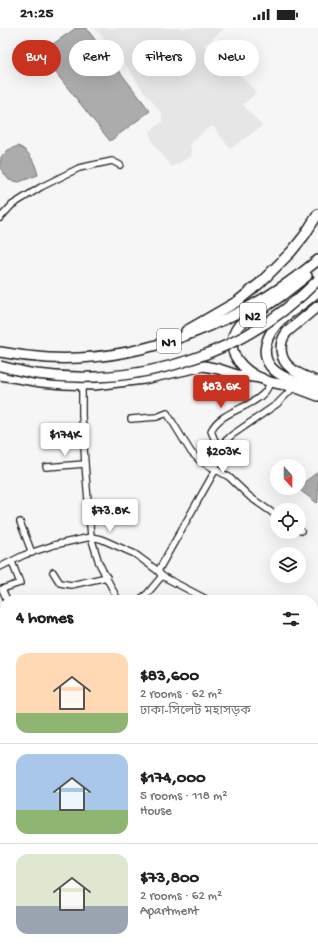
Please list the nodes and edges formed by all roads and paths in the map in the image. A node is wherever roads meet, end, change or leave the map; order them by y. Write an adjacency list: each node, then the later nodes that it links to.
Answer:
1 (120, 164): 3 (street)
2 (318, 214): 8 (highway, N1)
3 (0, 218)
4 (318, 260): 8 (highway, N1); 12 (highway, N2)
5 (318, 280): 10 (highway, N1, bridge)
6 (318, 291): 17 (highway, N2)
7 (318, 306): 14 (highway, N2)
8 (179, 338): 9 (highway, N1)
9 (0, 352)
10 (0, 366)
11 (0, 375): 15 (highway, N1)
12 (261, 378): 13 (highway, N2); 15 (highway, N1)
13 (271, 382): 16 (highway, N2); 20 (street)
14 (318, 382)
15 (82, 385): 21 (street)
16 (294, 387): 18 (highway, N2); 20 (street)
17 (318, 389)
18 (318, 396)
19 (131, 419): 23 (street)
20 (218, 448): 23 (street)
21 (85, 464): 22 (street); 26 (street)
22 (46, 467)
23 (216, 469): 24 (street); 30 (street)
24 (270, 511)
25 (20, 522): 27 (street)
26 (91, 537): 27 (street); 30 (street); 33 (street)
27 (32, 553): 28 (street)
28 (12, 562): 29 (street); 34 (street)
29 (0, 567)
30 (158, 571): 32 (street)
31 (54, 572): 33 (street)
32 (162, 576): 36 (street); 37 (street)
33 (107, 577): 35 (street)
34 (5, 595)
35 (116, 595)
36 (146, 595)
37 (198, 595)

